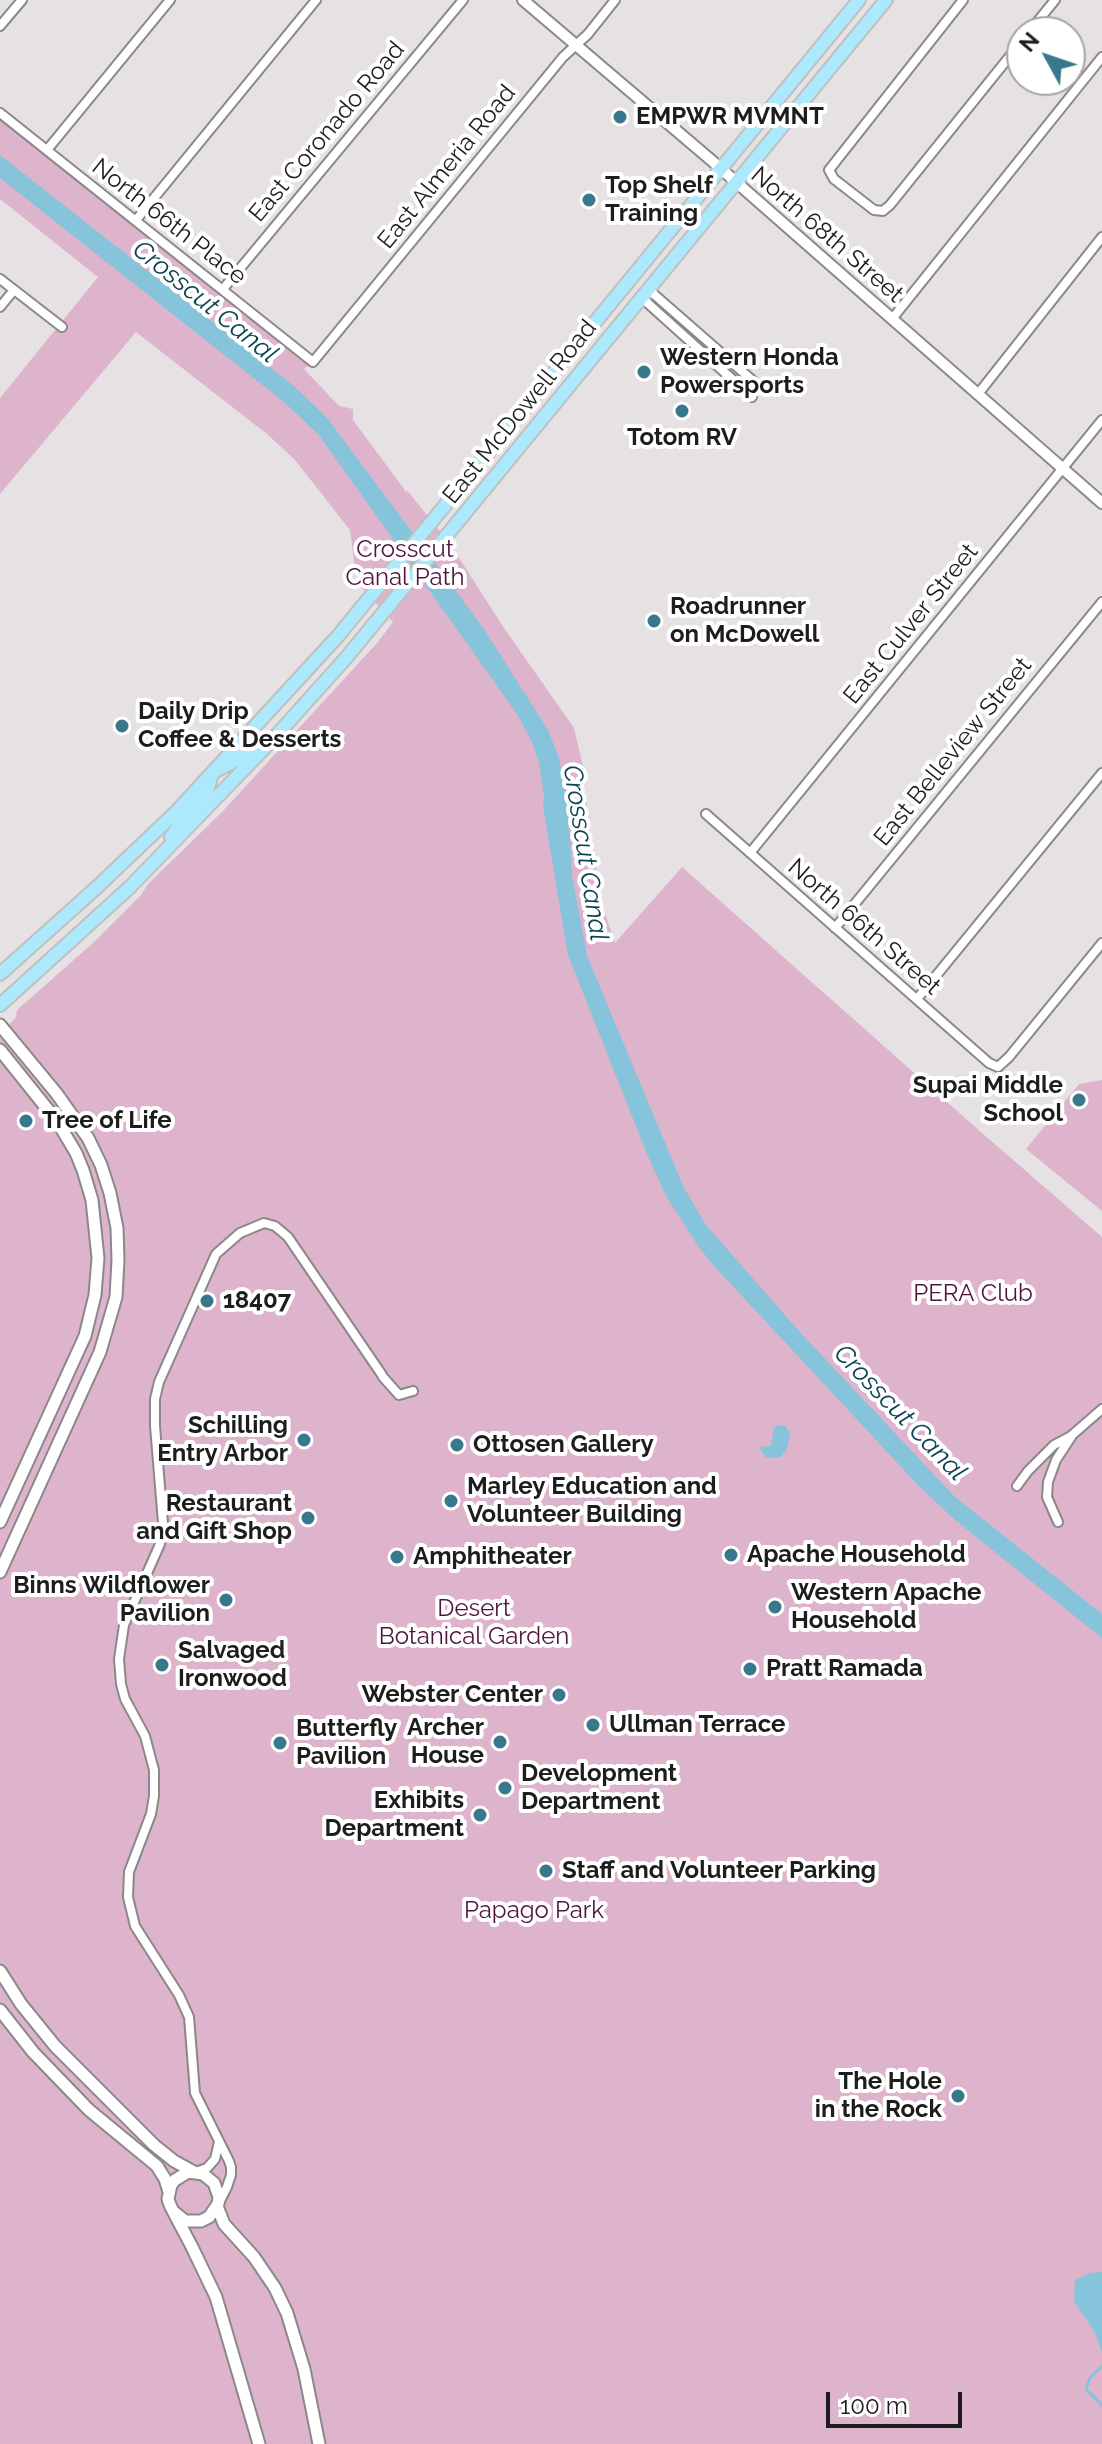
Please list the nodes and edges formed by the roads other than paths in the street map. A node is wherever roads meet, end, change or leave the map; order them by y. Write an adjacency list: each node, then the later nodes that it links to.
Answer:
1 (22, 0): 13 (street)
2 (170, 0): 19 (street)
3 (316, 0): 22 (street)
4 (463, 0): 25 (street, East Coronado Road)
5 (523, 0): 15 (street, North 68th Street)
6 (615, 0): 15 (street, East Almeria Road)
7 (859, 0): 11 (main road, East McDowell Road)
8 (886, 0): 14 (main road, East McDowell Road)
9 (963, 0): 17 (street)
10 (1055, 0): 12 (street)
11 (847, 15): 14 (main road); 20 (main road, East McDowell Road)
12 (1042, 16)
13 (0, 26)
14 (863, 28): 21 (main road, East McDowell Road)
15 (576, 45): 20 (street, North 68th Street); 33 (street, East Almeria Road)
16 (1102, 57): 31 (street)
17 (1006, 61)
18 (0, 113): 19 (street, North 66th Place)
19 (47, 150): 22 (street, North 66th Place)
20 (721, 169): 21 (street, North 68th Street); 28 (main road, East McDowell Road)
21 (736, 183): 27 (main road, East McDowell Road); 31 (street, North 68th Street)
22 (136, 220): 25 (street, North 66th Place)
23 (1102, 237): 35 (street)
24 (0, 279): 26 (street)
25 (223, 289): 33 (street, North 66th Place)
26 (14, 290): 29 (street); 32 (street)
27 (645, 294): 30 (main road, East McDowell Road); 34 (street); 36 (street)
28 (611, 303): 30 (main road); 42 (main road, East McDowell Road)
29 (0, 307)
30 (628, 316): 41 (main road, East McDowell Road)
31 (892, 319): 35 (street, North 68th Street)
32 (62, 327)
33 (313, 362)
34 (760, 387)
35 (978, 394): 38 (street, North 68th Street)
36 (752, 397)
37 (1102, 420): 38 (street, East Culver Street)
38 (1063, 469): 39 (street, North 68th Street); 45 (street, East Culver Street)
39 (1102, 503)
40 (1102, 602): 47 (street, East Belleview Street)
41 (289, 721): 42 (main road); 46 (main road, East McDowell Road)
42 (212, 773): 46 (main road); 49 (main road, East McDowell Road)
43 (1102, 773): 50 (street)
44 (706, 814): 45 (street, North 66th Street)
45 (750, 853): 47 (street, North 66th Street)
46 (156, 860): 51 (main road, East McDowell Road)
47 (835, 928): 50 (street, North 66th Street)
48 (1102, 943): 50 (street, North 66th Street)
49 (0, 974)
50 (917, 999)
51 (0, 1005)
52 (0, 1025): 60 (main road)
53 (0, 1050): 58 (main road)
54 (413, 1391): 63 (street)
55 (1102, 1409): 56 (street)
56 (1071, 1436): 57 (street); 59 (street)
57 (1017, 1486)
58 (0, 1522)
59 (1058, 1522)
60 (0, 1572)
61 (0, 1971): 64 (main road)
62 (0, 2010): 65 (main road)
63 (219, 2142): 64 (street); 66 (street)
64 (195, 2172): 65 (main road); 66 (main road)
65 (169, 2192): 67 (main road)
66 (217, 2205): 67 (main road); 69 (main road)
67 (173, 2211): 68 (main road)
68 (259, 2444)
69 (319, 2444)

